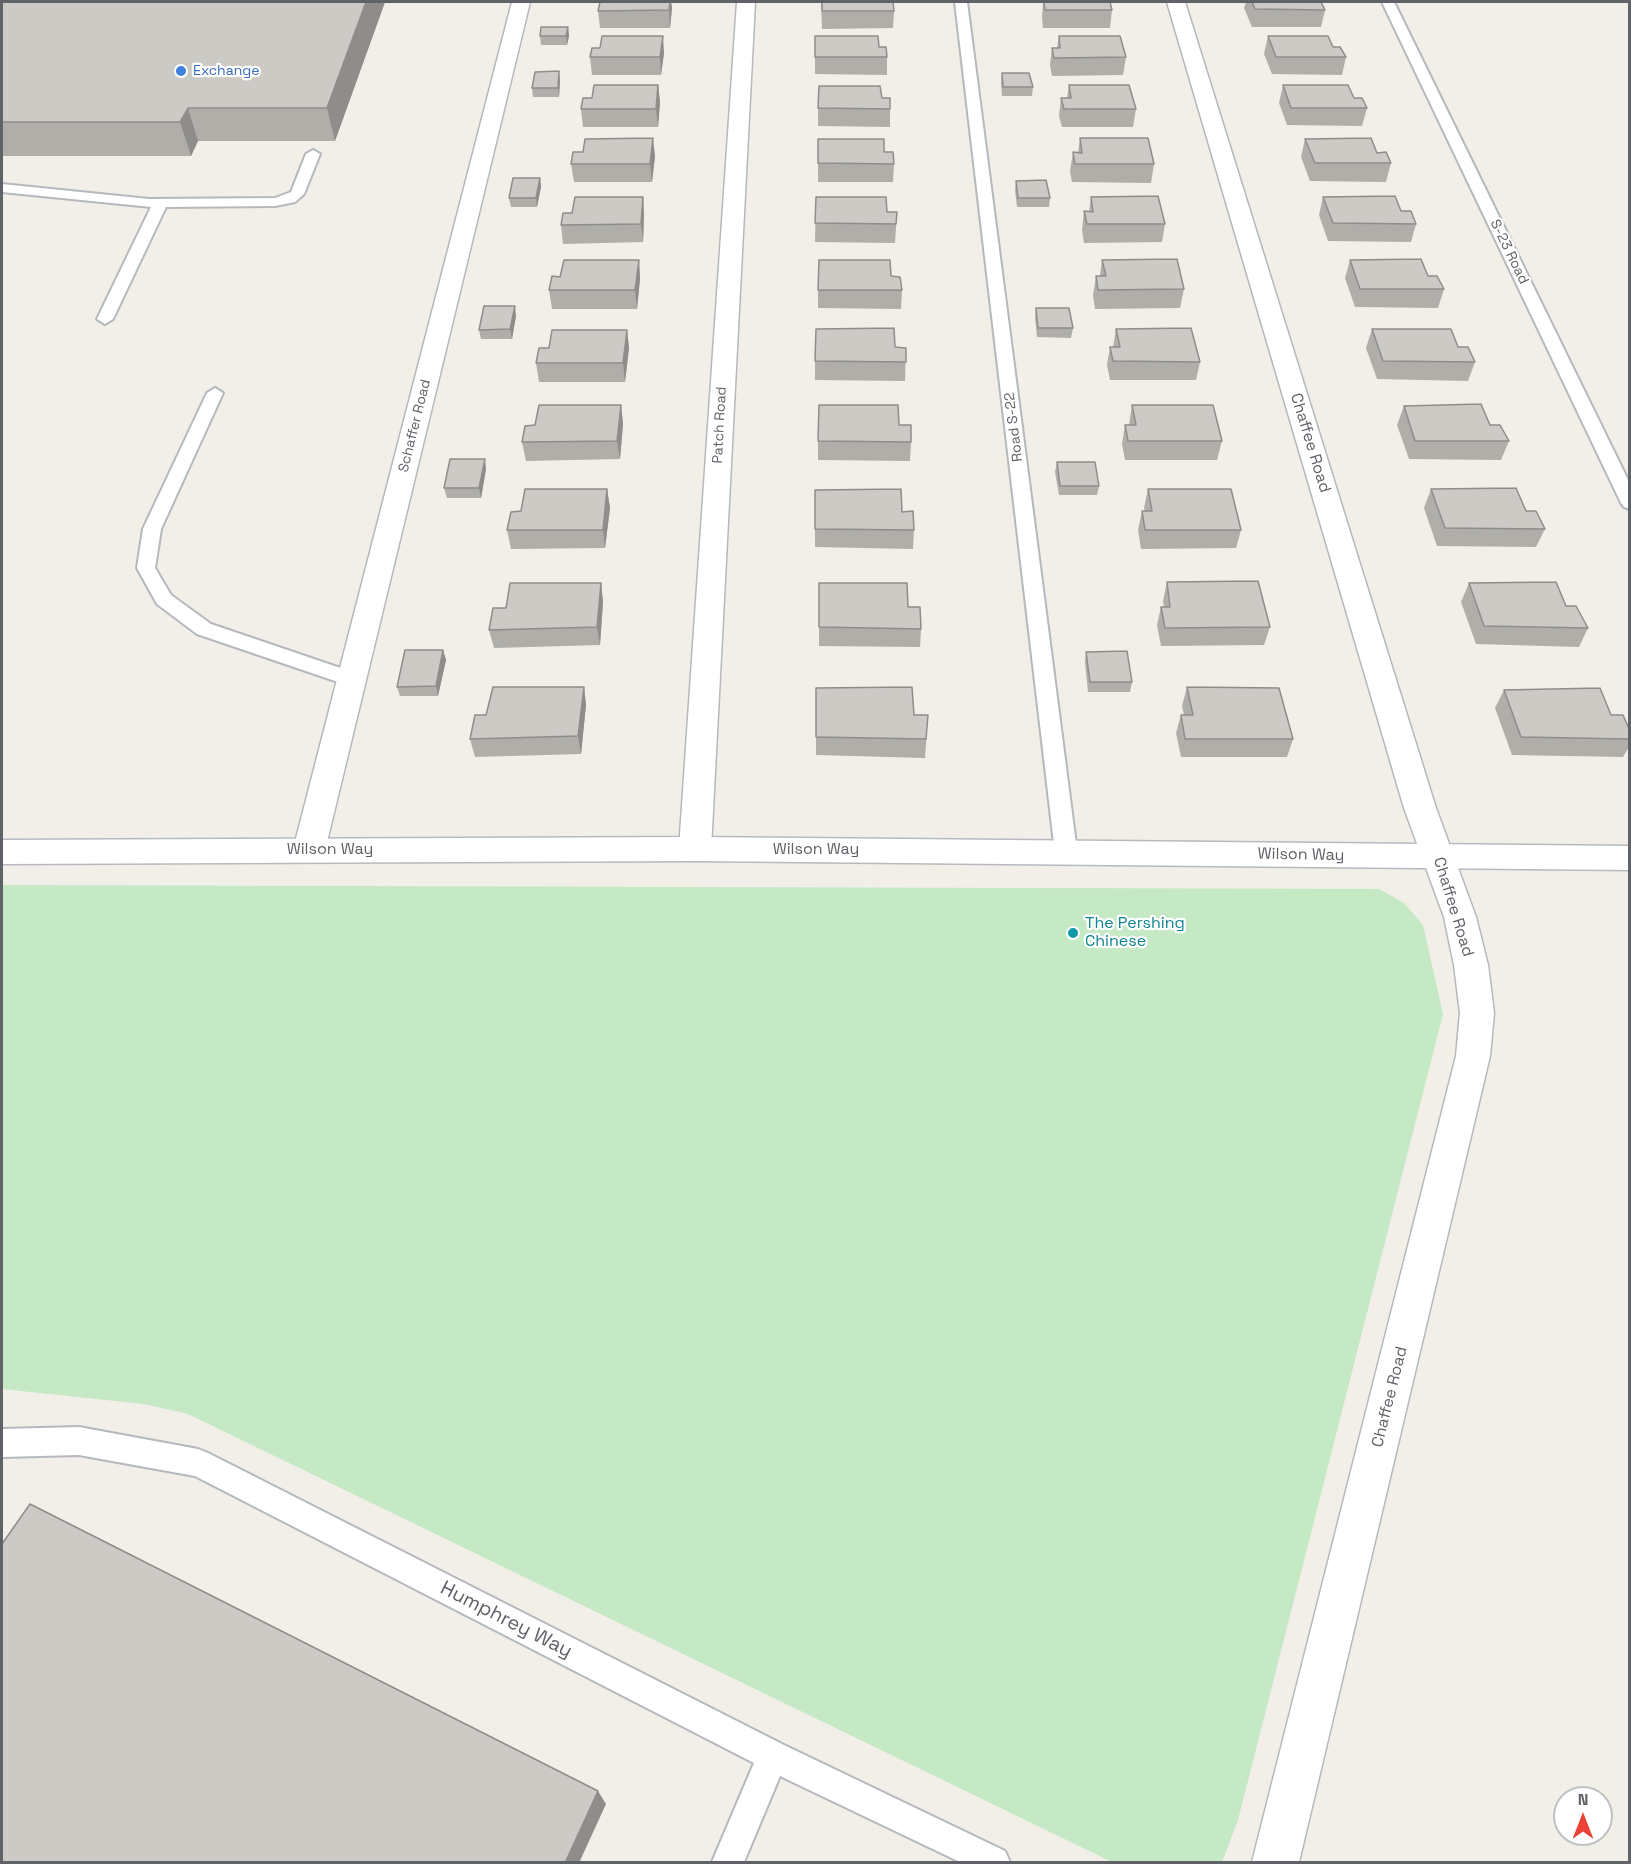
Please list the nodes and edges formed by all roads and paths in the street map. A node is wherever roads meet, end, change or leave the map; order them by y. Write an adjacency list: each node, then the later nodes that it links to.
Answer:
1 (521, 2): 12 (street, Schaffer Road)
2 (746, 2): 13 (street, Patch Road)
3 (961, 2): 16 (lane, Road S-22)
4 (1176, 2): 17 (street, Chaffee Road)
5 (1388, 2): 11 (lane, S-23 Road)
6 (313, 154): 8 (lane)
7 (2, 188): 8 (lane)
8 (161, 203): 9 (lane)
9 (105, 319)
10 (215, 393): 12 (lane)
11 (1629, 503)
12 (351, 679): 14 (street, Schaffer Road)
13 (695, 849): 14 (street, Wilson Way); 16 (street, Wilson Way)
14 (309, 850): 15 (street, Wilson Way)
15 (2, 852)
16 (1066, 852): 17 (street, Wilson Way)
17 (1438, 857): 18 (street, Wilson Way); 23 (street, Chaffee Road)
18 (1629, 858)
19 (2, 1443): 20 (lane, Humphrey Way)
20 (773, 1756): 21 (lane); 22 (lane, Humphrey Way)
21 (728, 1863)
22 (994, 1863)
23 (1276, 1863)

